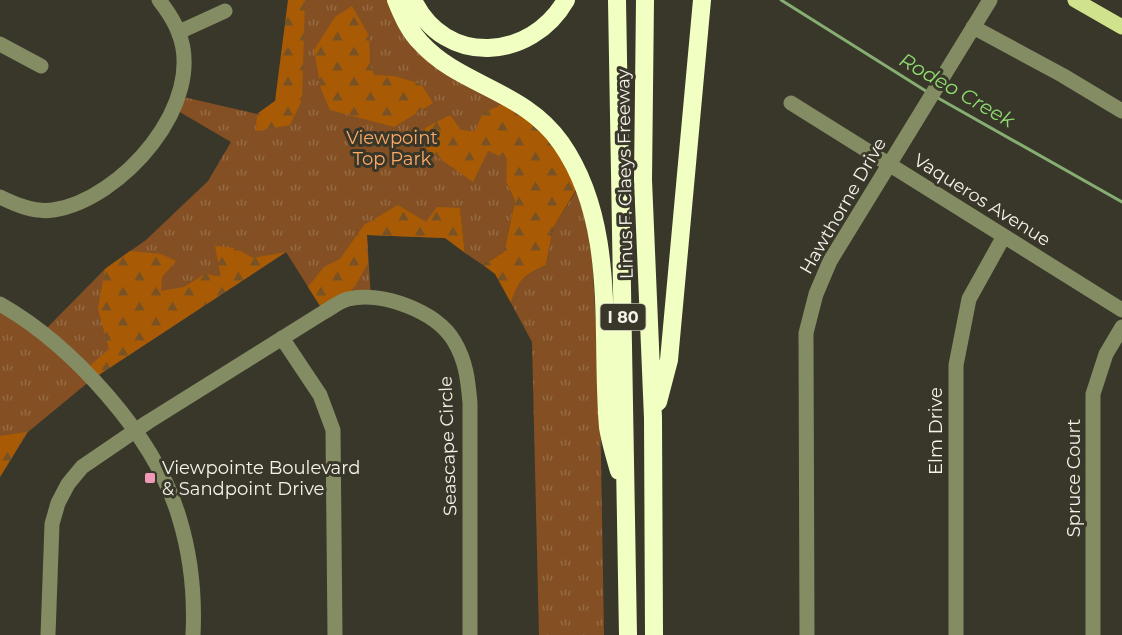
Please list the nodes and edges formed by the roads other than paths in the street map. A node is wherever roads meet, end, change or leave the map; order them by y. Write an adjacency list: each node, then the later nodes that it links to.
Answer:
1 (159, 0): 13 (street)
2 (396, 0): 27 (highway)
3 (413, 0): 4 (highway)
4 (566, 0)
5 (617, 0): 27 (highway, Linus F. Claeys Freeway / I 80)
6 (645, 0): 25 (highway, Linus F. Claeys Freeway / I 80)
7 (702, 0): 25 (highway)
8 (990, 0): 11 (street, Hawthorne Drive)
9 (1075, 0): 12 (main road)
10 (225, 11): 13 (street)
11 (973, 27): 17 (street); 18 (street, Hawthorne Drive)
12 (1122, 27)
13 (179, 32): 19 (street)
14 (0, 44): 15 (street)
15 (41, 66)
16 (791, 103): 18 (street, Vaqueros Avenue)
17 (1122, 111)
18 (889, 164): 20 (street, Vaqueros Avenue); 34 (street, Hawthorne Drive)
19 (0, 197)
20 (1004, 237): 22 (street, Vaqueros Avenue); 35 (street, Elm Drive)
21 (0, 304): 26 (street)
22 (1122, 310)
23 (1122, 327): 36 (street, Spruce Court)
24 (282, 338): 26 (street, Seascape Circle); 30 (street); 31 (street, Seascape Circle)
25 (653, 418): 33 (highway, Linus F. Claeys Freeway / I 80)
26 (135, 431): 28 (street, Seascape Circle); 29 (street)
27 (627, 503): 32 (highway, Linus F. Claeys Freeway / I 80)
28 (48, 635)
29 (193, 635)
30 (335, 635)
31 (470, 635)
32 (628, 635)
33 (654, 635)
34 (807, 635)
35 (956, 635)
36 (1093, 635)

